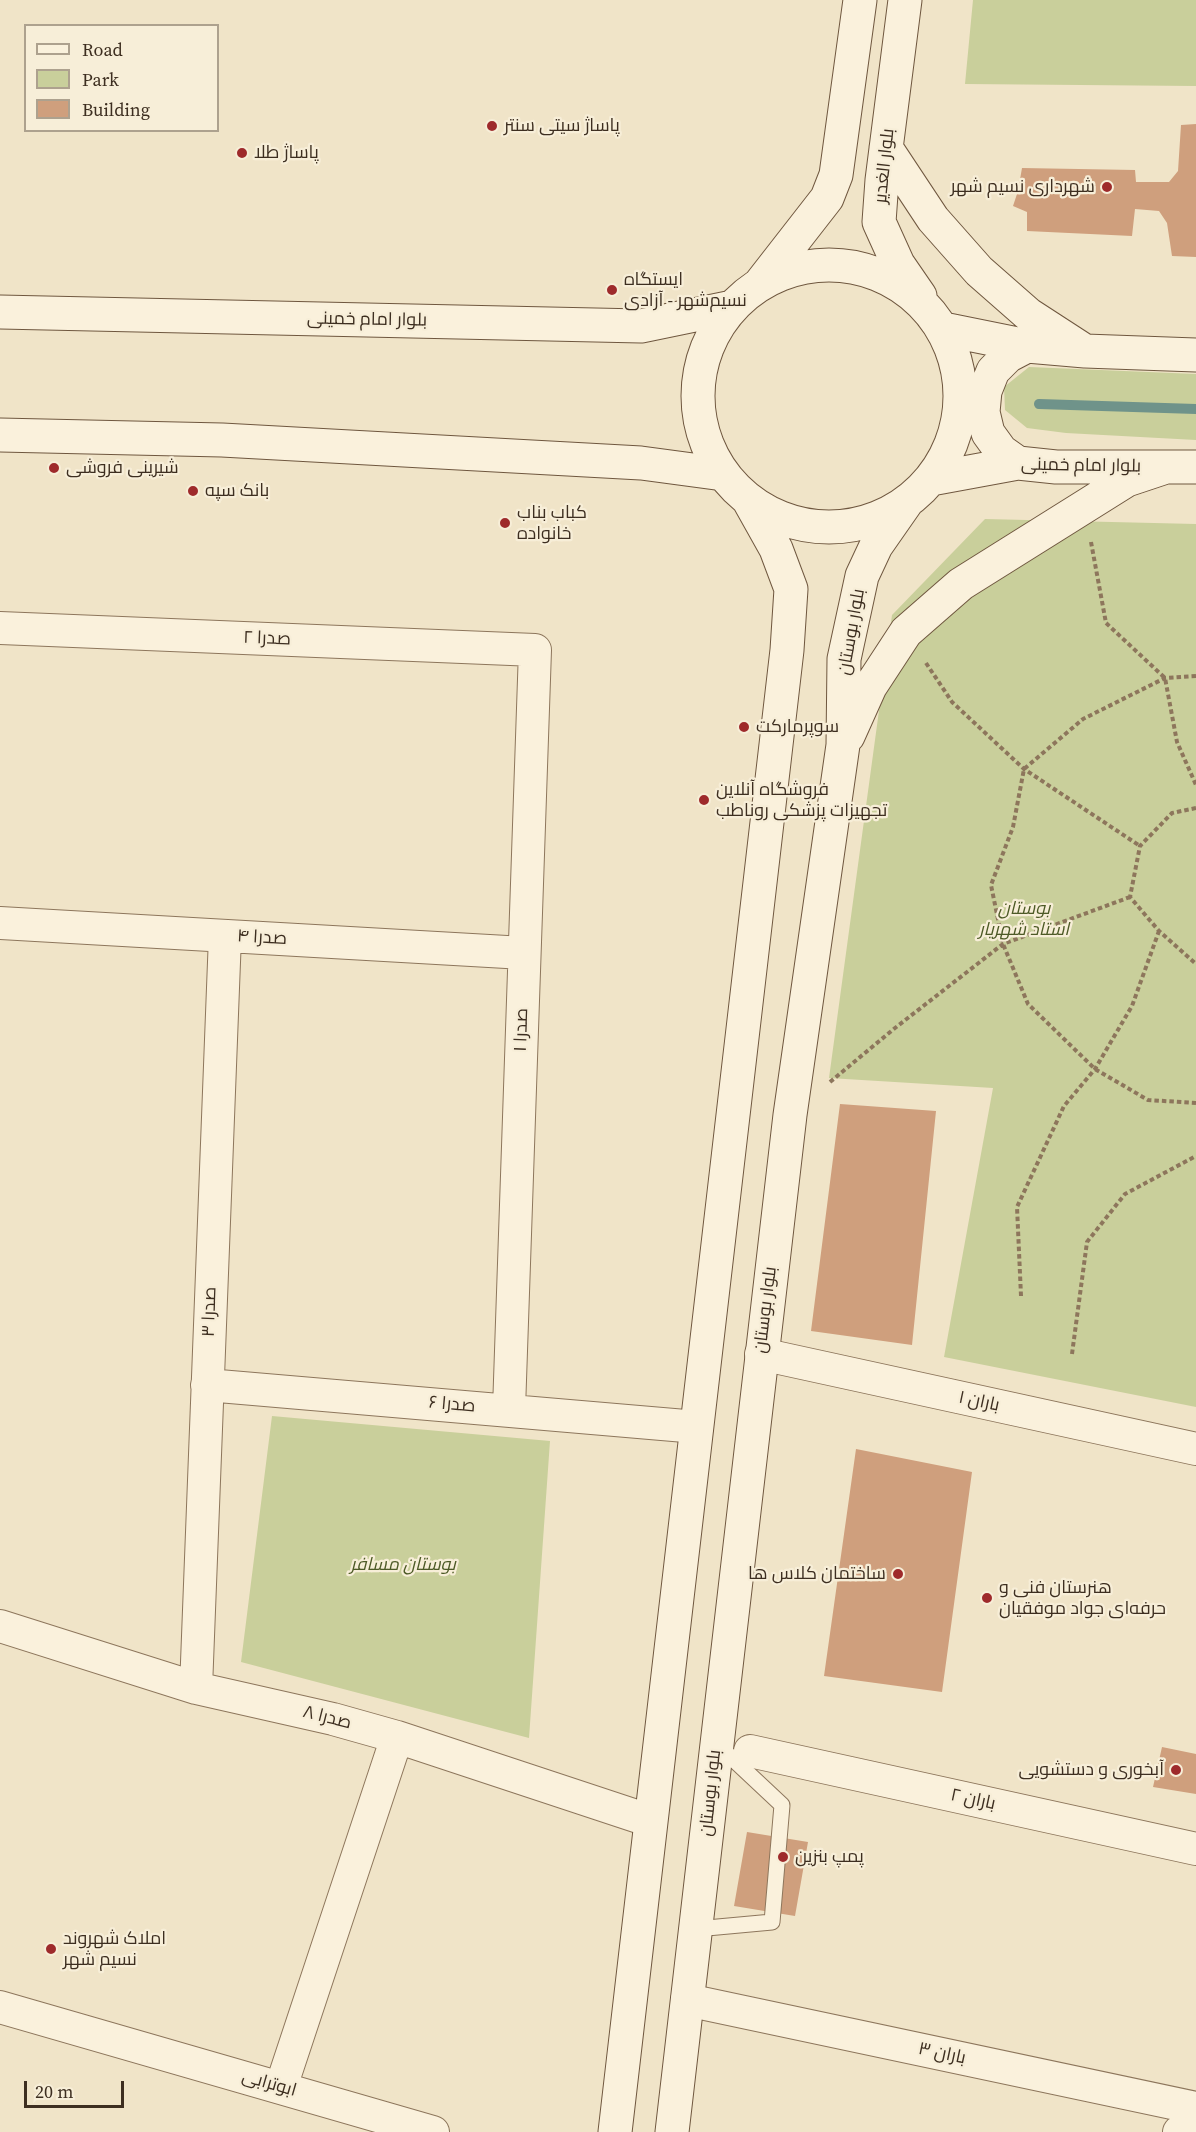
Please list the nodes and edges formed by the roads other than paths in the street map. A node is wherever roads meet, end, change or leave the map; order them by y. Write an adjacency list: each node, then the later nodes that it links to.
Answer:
1 (860, 0): 4 (main road)
2 (905, 0): 3 (main road, بلوار الغدیر)
3 (886, 148): 7 (main road, بلوار الغدیر); 9 (main road)
4 (758, 286): 5 (main road); 7 (main road)
5 (733, 307): 6 (main road, بلوار امام خمینی); 14 (main road)
6 (0, 312)
7 (939, 323): 8 (main road); 15 (main road)
8 (1027, 346): 9 (main road); 12 (main road)
9 (1085, 351): 10 (main road)
10 (1196, 355)
11 (0, 435): 14 (main road)
12 (1018, 463): 13 (main road, بلوار امام خمینی); 15 (main road, بلوار امام خمینی)
13 (1181, 467): 20 (main road)
14 (723, 474): 16 (main road)
15 (931, 479): 17 (main road)
16 (748, 499): 17 (main road); 27 (main road)
17 (906, 502): 20 (main road, بلوار بوستان)
18 (0, 628): 19 (street, صدرا ۲)
19 (535, 650): 23 (street, صدرا ۱)
20 (843, 746): 24 (main road, بلوار بوستان)
21 (0, 923): 22 (street, صدرا ۴)
22 (225, 936): 23 (street, صدرا ۴); 25 (street, صدرا ۳)
23 (524, 953): 26 (street, صدرا ۱)
24 (761, 1354): 28 (street, باران ۱); 32 (main road, بلوار بوستان)
25 (207, 1384): 26 (street, صدرا ۶); 30 (street, صدرا ۳)
26 (509, 1409): 27 (street, صدرا ۶)
27 (697, 1427): 34 (main road)
28 (1196, 1449)
29 (0, 1626): 30 (street, صدرا ۸)
30 (196, 1688): 31 (street, صدرا ۸)
31 (397, 1737): 34 (street, صدرا ۸); 39 (street)
32 (717, 1743): 36 (main road, بلوار بوستان); 36 (lane)
33 (750, 1751): 35 (street, باران ۲)
34 (651, 1821): 43 (main road)
35 (1196, 1849)
36 (696, 1929): 37 (main road, بلوار بوستان)
37 (687, 2000): 40 (street, باران ۳); 44 (main road, بلوار بوستان)
38 (0, 2007): 39 (street, ابوترابی)
39 (281, 2087): 42 (street, ابوترابی)
40 (1196, 2108)
41 (1196, 2122): 45 (street)
42 (433, 2132)
43 (615, 2132)
44 (672, 2132)
45 (1179, 2132)

